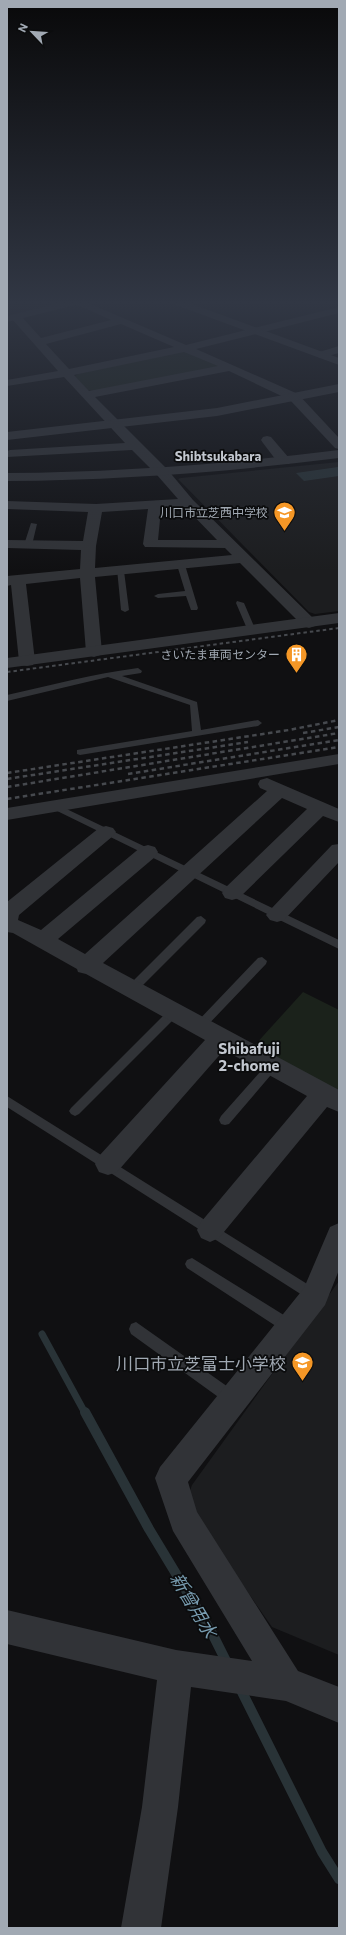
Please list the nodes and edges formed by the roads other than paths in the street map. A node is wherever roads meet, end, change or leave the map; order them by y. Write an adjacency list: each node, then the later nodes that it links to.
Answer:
1 (82, 390): 5 (street)
2 (106, 390): 5 (street)
3 (280, 390): 6 (street)
4 (327, 390): 6 (street)
5 (86, 394): 7 (street)
6 (294, 397): 7 (street); 10 (street)
7 (113, 424): 8 (street); 11 (street)
8 (12, 436): 13 (street)
9 (267, 440): 14 (street)
10 (339, 444)
11 (134, 446): 13 (street); 15 (street)
12 (339, 454): 14 (street)
13 (9, 458)
14 (284, 461): 15 (street)
15 (162, 472): 16 (street); 17 (street)
16 (7, 477)
17 (188, 503): 19 (street); 23 (street)
18 (7, 505): 20 (street)
19 (155, 505): 20 (street); 23 (street)
20 (96, 508): 25 (street)
21 (33, 524): 24 (lane)
22 (7, 544): 24 (street)
23 (228, 544): 26 (street)
24 (28, 545): 25 (street)
25 (89, 546): 29 (street)
26 (243, 558): 27 (street); 37 (street)
27 (181, 565): 28 (street); 31 (lane)
28 (120, 571): 29 (street); 35 (lane)
29 (87, 574): 30 (street); 39 (street)
30 (12, 581): 40 (street)
31 (189, 593): 32 (lane); 34 (lane)
32 (158, 596)
33 (240, 603): 38 (lane)
34 (194, 608)
35 (125, 610)
36 (339, 618): 37 (street)
37 (309, 623): 38 (street)
38 (252, 631): 39 (street)
39 (94, 652): 40 (street)
40 (27, 661): 41 (street)
41 (7, 663)
42 (138, 671): 43 (lane)
43 (109, 674): 44 (lane); 46 (lane)
44 (7, 698)
45 (258, 723): 46 (lane)
46 (197, 733): 47 (lane)
47 (80, 752)
48 (339, 759): 49 (street)
49 (246, 776): 50 (street); 51 (street)
50 (280, 790): 52 (street); 58 (street)
51 (52, 805): 53 (street); 55 (lane)
52 (320, 808): 54 (street); 59 (street)
53 (7, 814)
54 (339, 816)
55 (106, 832): 57 (lane); 61 (street)
56 (339, 850): 60 (street)
57 (148, 852): 58 (lane); 64 (street)
58 (189, 872): 59 (lane); 67 (street)
59 (232, 893): 60 (lane)
60 (276, 915): 65 (lane)
61 (7, 920)
62 (201, 920): 68 (lane)
63 (7, 925): 64 (street)
64 (42, 941): 67 (street)
65 (339, 945)
66 (262, 961): 70 (lane)
67 (86, 966): 68 (street)
68 (131, 990): 69 (street)
69 (173, 1013): 70 (street); 75 (lane)
70 (199, 1027): 71 (street)
71 (221, 1038): 72 (street); 77 (street)
72 (272, 1066): 73 (street); 76 (lane)
73 (331, 1098): 78 (street)
74 (7, 1101): 77 (lane)
75 (75, 1111)
76 (225, 1120)
77 (108, 1164): 78 (lane)
78 (210, 1230): 81 (lane)
79 (339, 1235): 81 (street)
80 (192, 1264): 82 (lane)
81 (315, 1296): 82 (street)
82 (291, 1327): 84 (street)
83 (136, 1329): 84 (lane)
84 (234, 1399): 87 (street)
85 (7, 1627): 86 (street)
86 (193, 1670): 87 (street); 89 (street)
87 (272, 1682): 88 (street)
88 (339, 1705)
89 (141, 1928)

